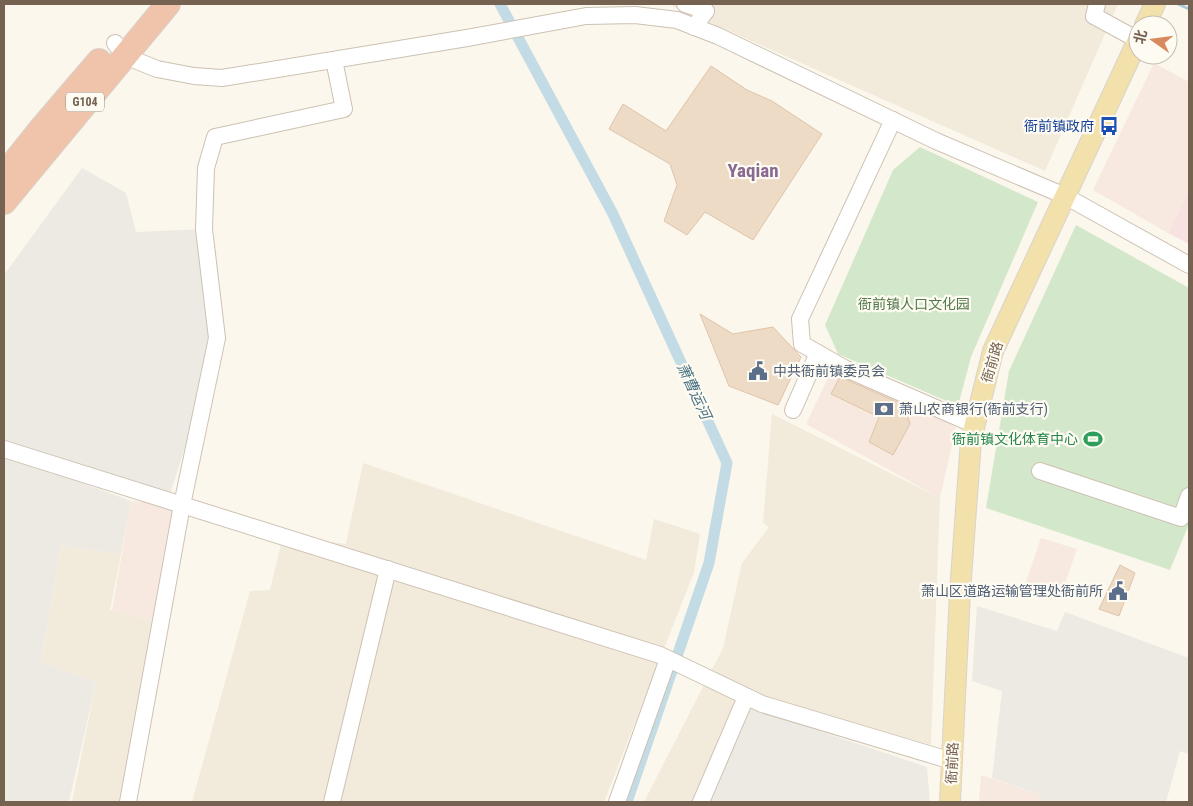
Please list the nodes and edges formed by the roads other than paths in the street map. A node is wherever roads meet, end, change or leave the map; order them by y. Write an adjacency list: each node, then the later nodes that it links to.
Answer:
1 (150, 4): 7 (highway, G104)
2 (168, 4): 7 (highway, G104)
3 (685, 4): 5 (street)
4 (1097, 4): 6 (street)
5 (694, 27): 8 (street); 10 (street)
6 (1128, 35)
7 (120, 49): 8 (street); 11 (highway, G104); 13 (highway, G104)
8 (334, 60): 21 (street)
9 (1128, 61): 12 (main road, 衙前路)
10 (893, 120): 12 (street); 15 (street)
11 (4, 175)
12 (1065, 196): 14 (street); 17 (main road, 衙前路)
13 (4, 202)
14 (1189, 265)
15 (818, 353): 16 (street); 17 (street)
16 (793, 410)
17 (975, 425): 25 (main road, 衙前路)
18 (4, 449): 21 (street)
19 (1040, 471): 20 (street)
20 (1189, 496)
21 (182, 505): 22 (street); 26 (street)
22 (388, 569): 23 (street); 27 (street)
23 (664, 657): 24 (street); 28 (street)
24 (746, 697): 25 (street); 29 (street)
25 (952, 761): 30 (main road, 衙前路)
26 (128, 802)
27 (332, 802)
28 (617, 802)
29 (701, 802)
30 (950, 802)

